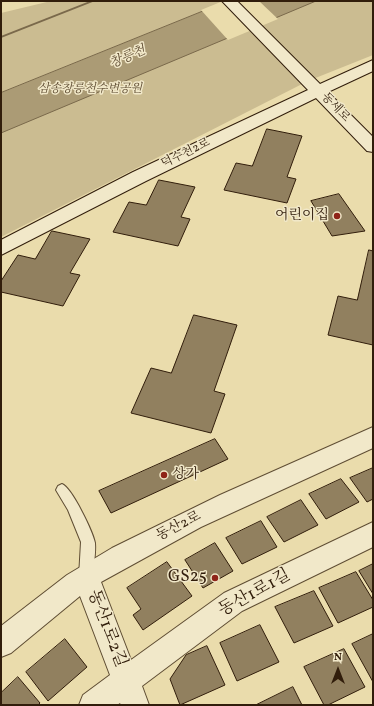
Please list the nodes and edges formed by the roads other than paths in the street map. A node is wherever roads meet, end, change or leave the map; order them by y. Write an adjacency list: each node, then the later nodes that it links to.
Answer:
1 (229, 1): 3 (street, 동세로)
2 (373, 65): 3 (street, 덕수천2로)
3 (318, 91): 4 (street, 동세로); 5 (street, 덕수천2로)
4 (373, 147)
5 (1, 248)
6 (373, 437): 9 (street, 동산2로)
7 (62, 490): 9 (lane)
8 (373, 534): 11 (street, 동산1로1길)
9 (86, 577): 10 (street, 동산2로); 11 (street, 동산1로2길)
10 (1, 643)
11 (130, 693): 12 (street, 동산1로2길)
12 (93, 705)

